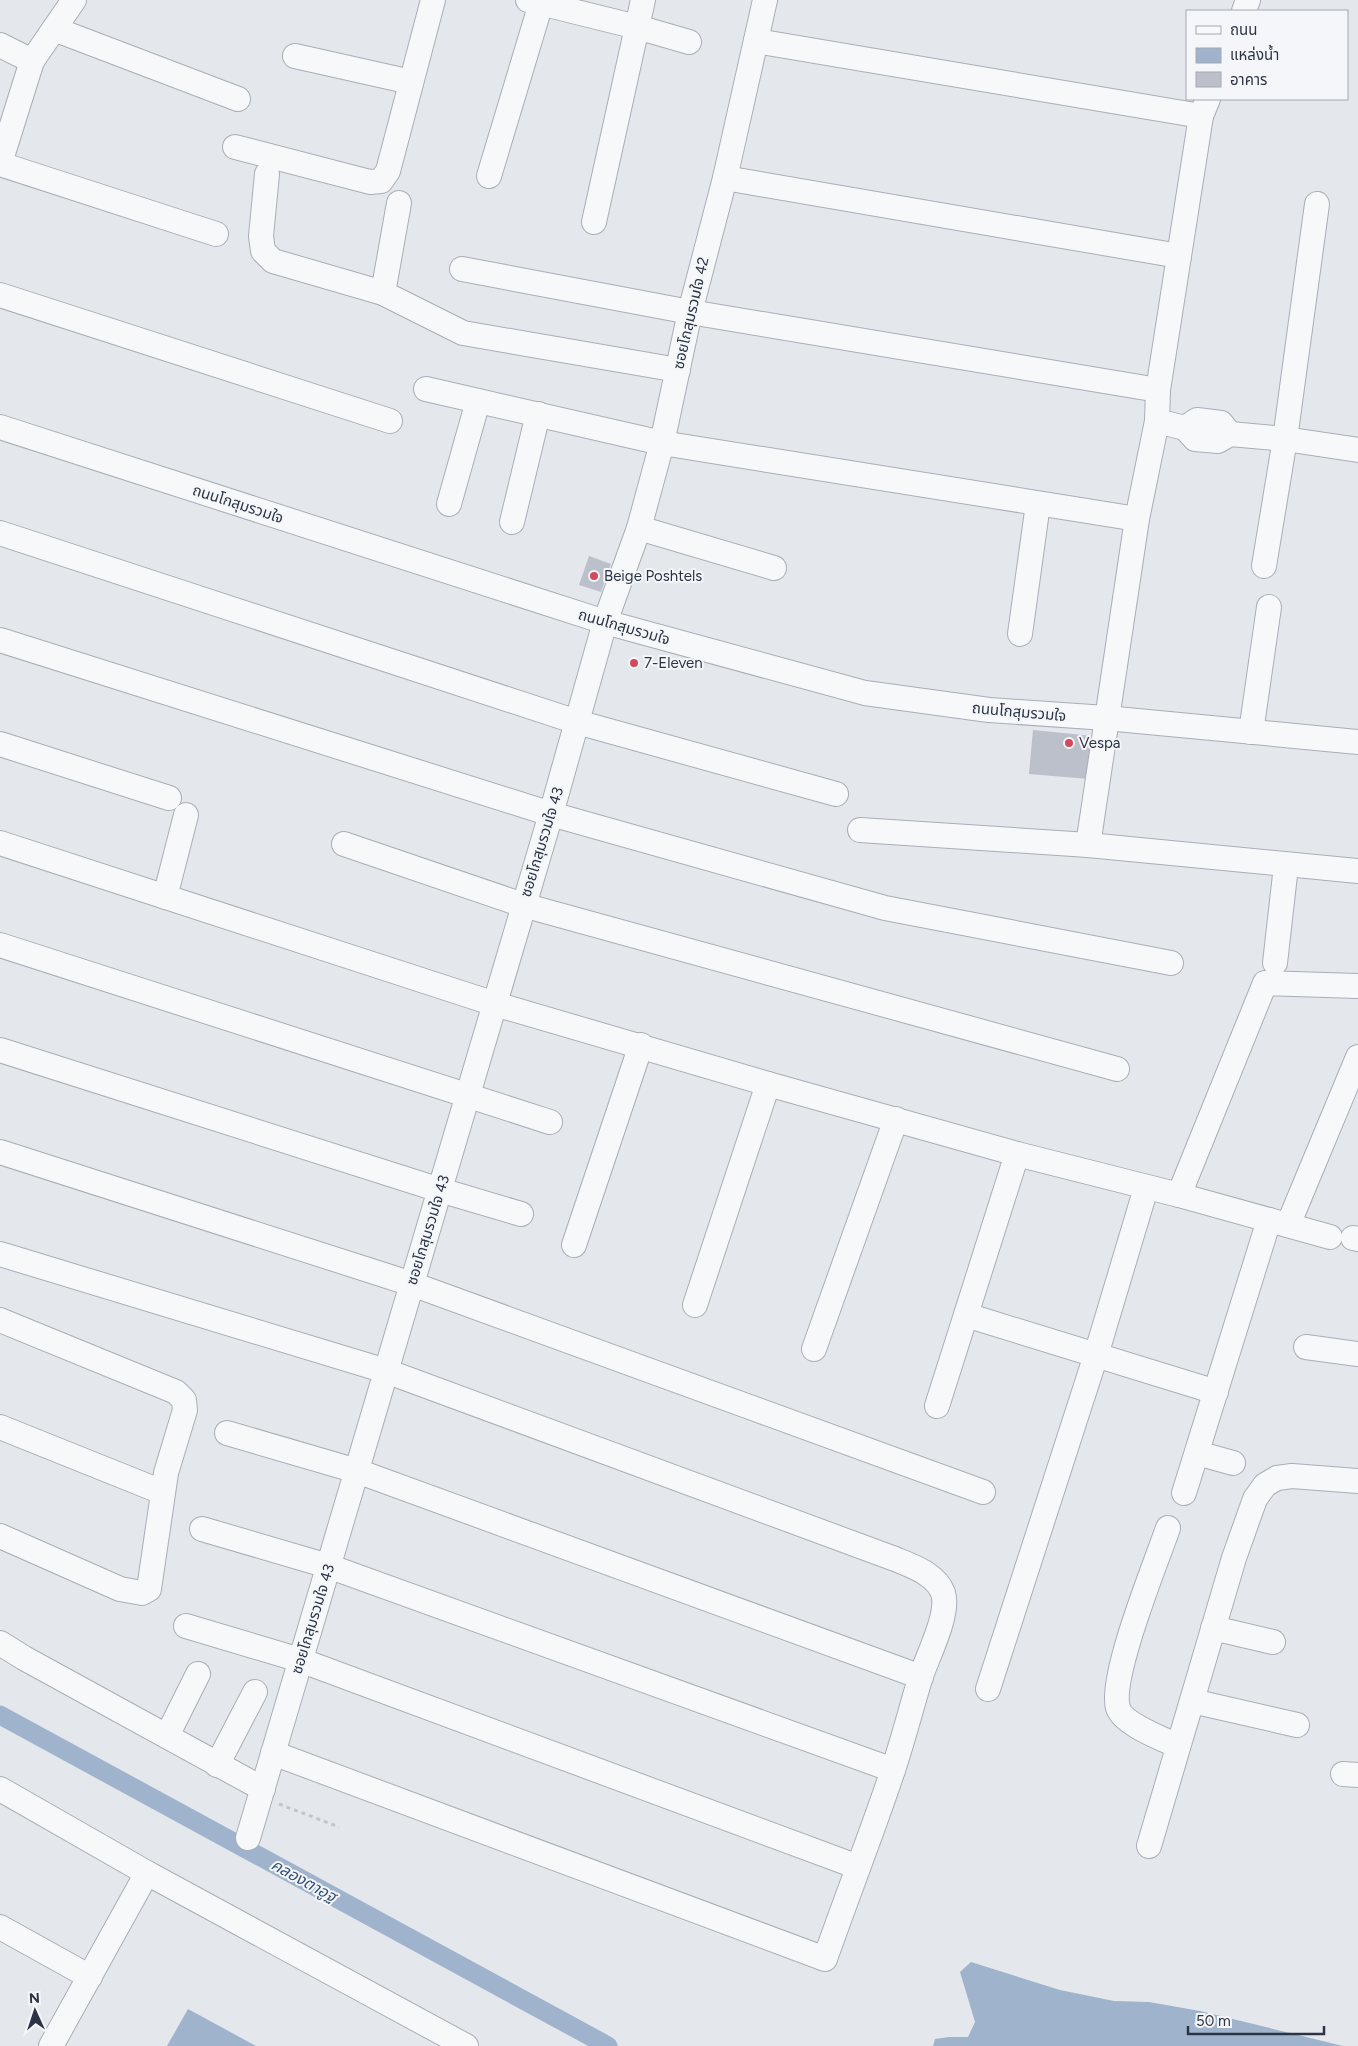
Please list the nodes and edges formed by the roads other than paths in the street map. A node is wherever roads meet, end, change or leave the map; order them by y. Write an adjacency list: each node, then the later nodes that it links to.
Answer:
1 (74, 0): 7 (street)
2 (433, 0): 13 (street)
3 (643, 0): 6 (street)
4 (765, 0): 8 (street, ซอยโกสุมรวมใจ 42)
5 (537, 1): 6 (street); 19 (street)
6 (637, 27): 9 (street); 23 (street)
7 (54, 28): 12 (street); 14 (street)
8 (756, 41): 15 (street); 20 (street, ซอยโกสุมรวมใจ 42)
9 (690, 42)
10 (0, 46): 12 (street)
11 (296, 56): 13 (street)
12 (32, 61): 17 (street)
13 (410, 82): 16 (street)
14 (238, 99)
15 (1205, 107): 25 (street)
16 (235, 147)
17 (0, 164): 24 (street)
18 (267, 174): 27 (street)
19 (489, 176)
20 (724, 178): 25 (street); 29 (street, ซอยโกสุมรวมใจ 42)
21 (399, 203): 27 (street)
22 (1318, 204): 38 (street)
23 (594, 222)
24 (216, 234)
25 (1178, 256): 32 (street)
26 (462, 269): 29 (street)
27 (383, 294): 30 (street)
28 (0, 295): 35 (street)
29 (690, 312): 30 (street, ซอยโกสุมรวมใจ 42); 32 (street)
30 (678, 370): 39 (street, ซอยโกสุมรวมใจ 42)
31 (426, 389): 33 (street)
32 (1158, 390): 36 (street)
33 (478, 401): 34 (street); 41 (street)
34 (538, 414): 39 (street); 44 (street)
35 (390, 421)
36 (1157, 421): 38 (street); 43 (street)
37 (0, 427): 50 (street, ถนนโกสุมรวมใจ)
38 (1285, 439): 40 (street); 47 (street)
39 (662, 442): 42 (street); 45 (street, ซอยโกสุมรวมใจ 42)
40 (1358, 450)
41 (449, 504)
42 (1038, 504): 43 (street); 51 (street)
43 (1137, 519): 53 (street)
44 (512, 522)
45 (639, 528): 48 (street); 50 (street, ซอยโกสุมรวมใจ 42)
46 (0, 533): 54 (street)
47 (1264, 566)
48 (774, 568)
49 (1269, 607): 55 (street)
50 (605, 622): 53 (street, ถนนโกสุมรวมใจ); 54 (street, ซอยโกสุมรวมใจ 43)
51 (1020, 634)
52 (0, 640): 60 (street)
53 (1106, 718): 55 (street, ถนนโกสุมรวมใจ); 65 (street)
54 (577, 722): 58 (street); 60 (street, ซอยโกสุมรวมใจ 43)
55 (1251, 732): 56 (street, ถนนโกสุมรวมใจ)
56 (1358, 742)
57 (0, 744): 59 (street)
58 (836, 794)
59 (169, 798)
60 (551, 814): 69 (street, ซอยโกสุมรวมใจ 43); 71 (street)
61 (186, 815): 68 (street)
62 (860, 830): 65 (street)
63 (0, 843): 68 (street)
64 (344, 844): 69 (street)
65 (1088, 845): 66 (street)
66 (1286, 866): 67 (street); 72 (street)
67 (1358, 871)
68 (165, 897): 74 (street)
69 (523, 905): 74 (street, ซอยโกสุมรวมใจ 43); 78 (street)
70 (0, 945): 80 (street)
71 (1171, 963)
72 (1275, 964)
73 (1358, 986): 87 (street)
74 (495, 1004): 75 (street); 80 (street, ซอยโกสุมรวมใจ 43)
75 (641, 1045): 79 (street); 91 (street)
76 (0, 1050): 86 (street)
77 (1358, 1057): 89 (street)
78 (1117, 1069)
79 (768, 1084): 81 (street); 94 (street)
80 (468, 1097): 82 (street); 86 (street, ซอยโกสุมรวมใจ 43)
81 (896, 1119): 84 (street); 98 (street)
82 (550, 1122)
83 (0, 1152): 93 (street)
84 (1017, 1154): 85 (street); 95 (street)
85 (1146, 1188): 87 (street); 100 (street)
86 (440, 1190): 88 (street); 93 (street, ซอยโกสุมรวมใจ 43)
87 (1179, 1195): 89 (street)
88 (521, 1214)
89 (1279, 1223): 90 (street); 102 (street)
90 (1330, 1237)
91 (574, 1245)
92 (0, 1254): 101 (street)
93 (412, 1284): 101 (street, ซอยโกสุมรวมใจ 43); 111 (street)
94 (695, 1305)
95 (966, 1314): 100 (street); 103 (street)
96 (0, 1320): 110 (street)
97 (1306, 1347): 99 (street)
98 (814, 1349)
99 (1358, 1354)
100 (1096, 1355): 102 (street); 124 (street)
101 (386, 1371): 108 (street, ซอยโกสุมรวมใจ 43); 123 (street)
102 (1216, 1392): 106 (street)
103 (937, 1406)
104 (0, 1427): 110 (street)
105 (227, 1433): 108 (street)
106 (1197, 1453): 107 (street); 112 (street)
107 (1233, 1463)
108 (357, 1471): 116 (street, ซอยโกสุมรวมใจ 43); 123 (street)
109 (1358, 1481): 118 (street)
110 (162, 1492): 115 (street)
111 (983, 1492)
112 (1184, 1493)
113 (1168, 1528): 129 (street)
114 (202, 1529): 116 (street)
115 (0, 1536)
116 (328, 1566): 121 (street, ซอยโกสุมรวมใจ 43); 132 (street)
117 (186, 1626): 121 (street)
118 (1213, 1628): 119 (street); 126 (street)
119 (1273, 1642)
120 (0, 1643): 128 (street)
121 (300, 1660): 130 (street, ซอยโกสุมรวมใจ 43); 137 (street)
122 (198, 1674): 128 (street)
123 (921, 1677): 132 (street)
124 (988, 1688)
125 (255, 1692): 131 (street)
126 (1192, 1701): 127 (street); 129 (street)
127 (1297, 1725)
128 (167, 1736): 131 (street)
129 (1178, 1746): 136 (street)
130 (273, 1753): 134 (street, ซอยโกสุมรวมใจ 43); 137 (street)
131 (217, 1765): 134 (street)
132 (893, 1770): 137 (street)
133 (0, 1789): 138 (street)
134 (261, 1792): 135 (street, ซอยโกสุมรวมใจ 43)
135 (248, 1838)
136 (1149, 1846)
137 (858, 1866)
138 (147, 1873): 140 (street); 142 (street)
139 (0, 1926): 140 (street)
140 (90, 1978): 141 (street)
141 (51, 2046)
142 (466, 2046)

